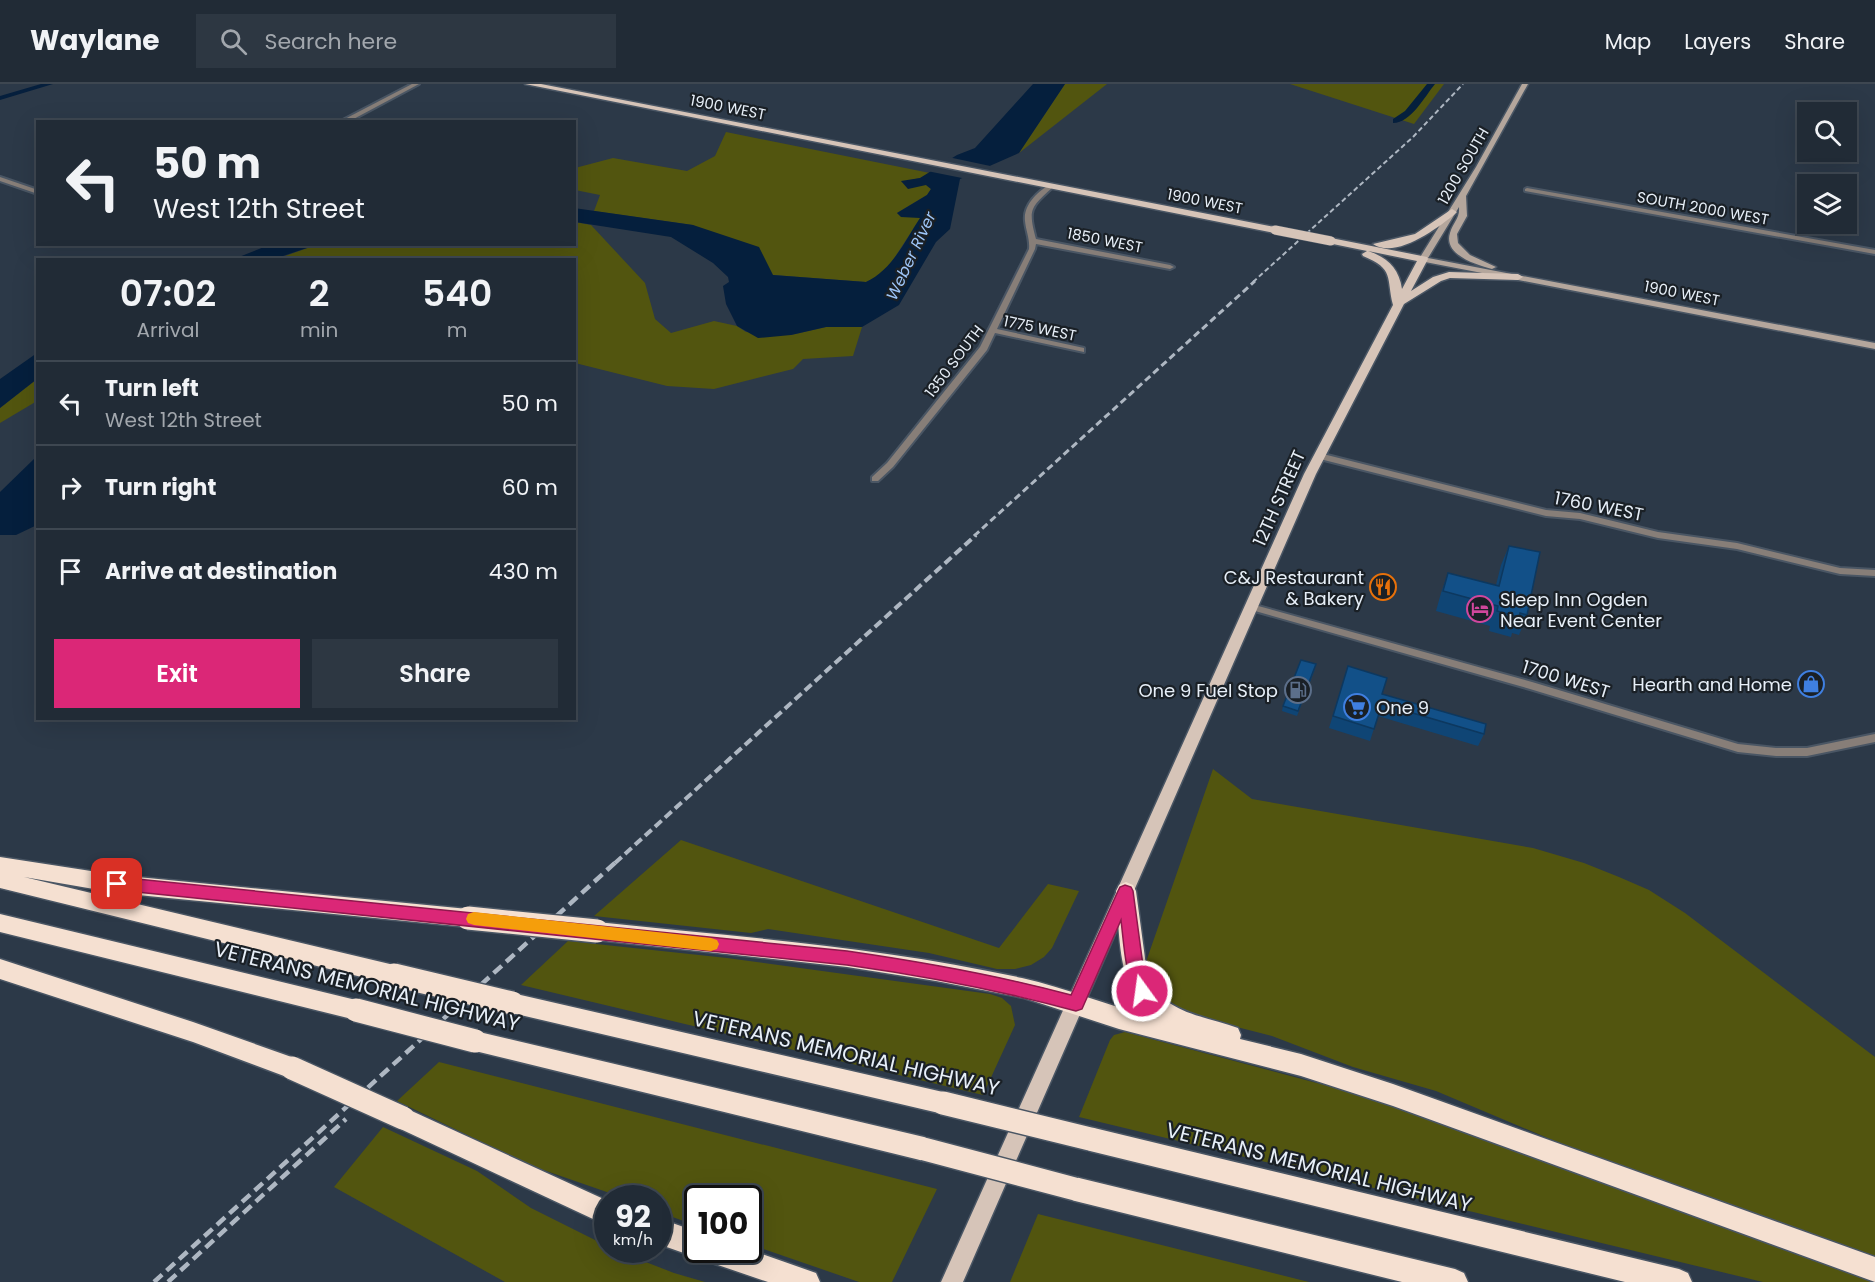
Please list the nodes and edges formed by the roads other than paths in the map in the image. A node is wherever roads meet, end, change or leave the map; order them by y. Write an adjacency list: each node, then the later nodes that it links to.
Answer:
1 (416, 84): 4 (street)
2 (529, 84): 6 (main road, 1900 WEST)
3 (1524, 84): 9 (main road, 1200 SOUTH)
4 (346, 120)
5 (0, 179): 8 (street)
6 (1051, 186): 11 (main road, 1900 WEST, bridge); 12 (street)
7 (1527, 190): 14 (street, SOUTH 2000 WEST)
8 (36, 191)
9 (1462, 196): 10 (main road, 1200 SOUTH); 17 (main road)
10 (1452, 212): 13 (main road); 15 (main road, 1200 SOUTH)
11 (1331, 241): 13 (main road, 1900 WEST); 18 (main road)
12 (1034, 242): 16 (street, 1850 WEST); 19 (street, 1350 SOUTH)
13 (1351, 245): 15 (main road, 1900 WEST)
14 (1875, 252)
15 (1423, 260): 17 (main road, 1900 WEST); 18 (main road, 12TH STREET)
16 (1170, 267)
17 (1518, 277): 18 (main road); 20 (main road, 1900 WEST)
18 (1397, 304): 22 (main road, 12TH STREET)
19 (993, 332): 21 (street, 1775 WEST); 23 (street, 1350 SOUTH)
20 (1875, 346)
21 (1081, 350)
22 (1319, 456): 24 (street, 1760 WEST); 25 (main road, 12TH STREET)
23 (875, 479)
24 (1875, 573)
25 (1251, 607): 26 (street, 1700 WEST); 29 (main road, 12TH STREET)
26 (1875, 738)
27 (0, 864): 32 (highway, bridge)
28 (0, 880): 40 (highway, VETERANS MEMORIAL HIGHWAY, bridge)
29 (1125, 891): 32 (main road, 12TH STREET); 33 (highway)
30 (0, 923): 39 (highway, VETERANS MEMORIAL HIGHWAY, bridge)
31 (0, 969): 34 (highway, bridge)
32 (1076, 1004): 33 (highway); 38 (main road, 12TH STREET)
33 (1301, 1065): 36 (highway)
34 (594, 1207)
35 (749, 1263): 37 (highway)
36 (1875, 1270)
37 (801, 1281)
38 (952, 1282)
39 (1455, 1282)
40 (1679, 1282)

